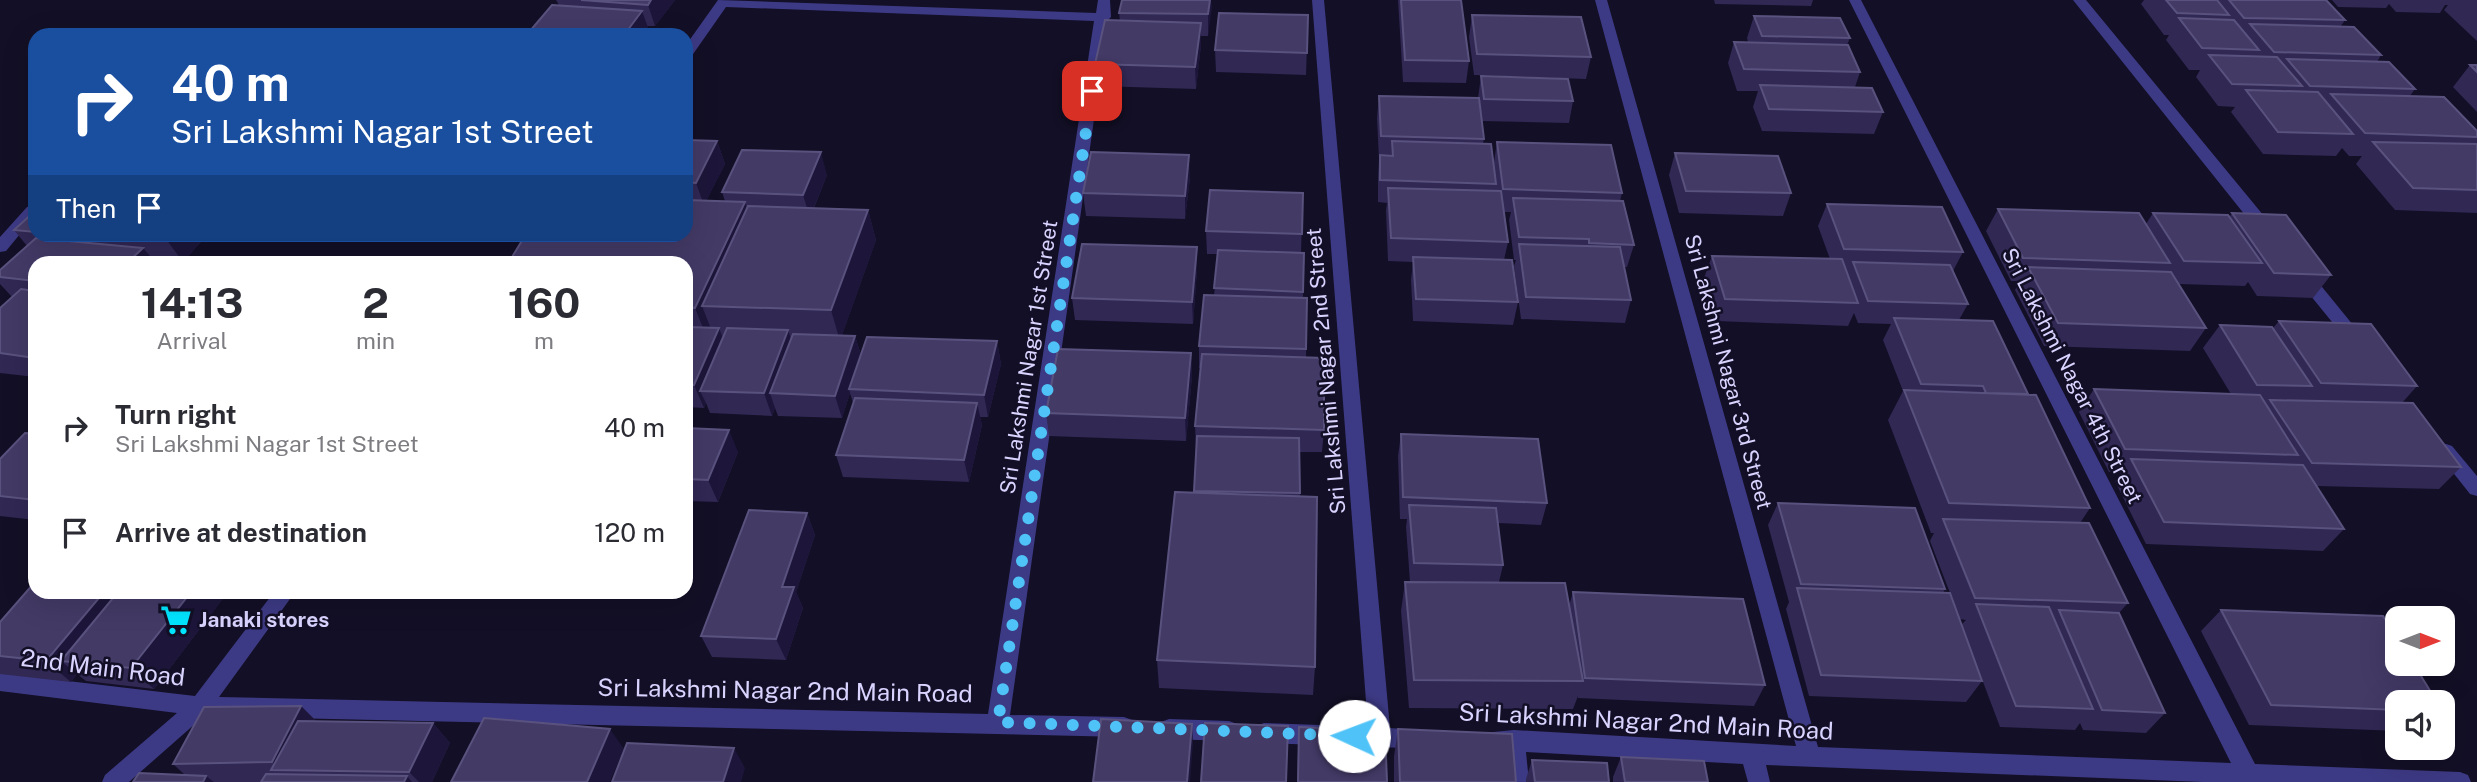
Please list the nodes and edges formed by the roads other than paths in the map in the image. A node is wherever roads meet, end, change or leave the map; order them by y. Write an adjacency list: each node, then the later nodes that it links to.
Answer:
1 (1318, 0): 19 (street, Sri Lakshmi Nagar 2nd Street)
2 (1601, 0): 24 (street, Sri Lakshmi Nagar 3rd Street)
3 (1855, 0): 25 (street, Sri Lakshmi Nagar 4th Street)
4 (2079, 0): 9 (street)
5 (724, 2): 6 (street); 7 (street)
6 (1104, 8): 18 (street, Sri Lakshmi Nagar 1st Street)
7 (693, 44)
8 (28, 215): 10 (street)
9 (2278, 245)
10 (0, 247)
11 (2295, 266): 12 (street)
12 (2365, 351)
13 (2434, 436): 14 (street)
14 (2477, 489)
15 (280, 599): 17 (street)
16 (0, 682): 17 (street, 2nd Main Road)
17 (200, 706): 18 (street, Sri Lakshmi Nagar 2nd Main Road); 26 (street)
18 (998, 722): 19 (street, Sri Lakshmi Nagar 2nd Main Road)
19 (1380, 737): 20 (street, Sri Lakshmi Nagar 2nd Main Road)
20 (1433, 739)
21 (1474, 739): 22 (street, Sri Lakshmi Nagar 2nd Main Road)
22 (1514, 740): 23 (street, Sri Lakshmi Nagar 2nd Main Road); 27 (street)
23 (1752, 754): 24 (street, Sri Lakshmi Nagar 2nd Main Road); 28 (street)
24 (1810, 755): 25 (street, Sri Lakshmi Nagar 2nd Main Road)
25 (2250, 777): 29 (street, Sri Lakshmi Nagar 2nd Main Road)
26 (113, 782)
27 (1518, 782)
28 (1759, 782)
29 (2460, 782)

